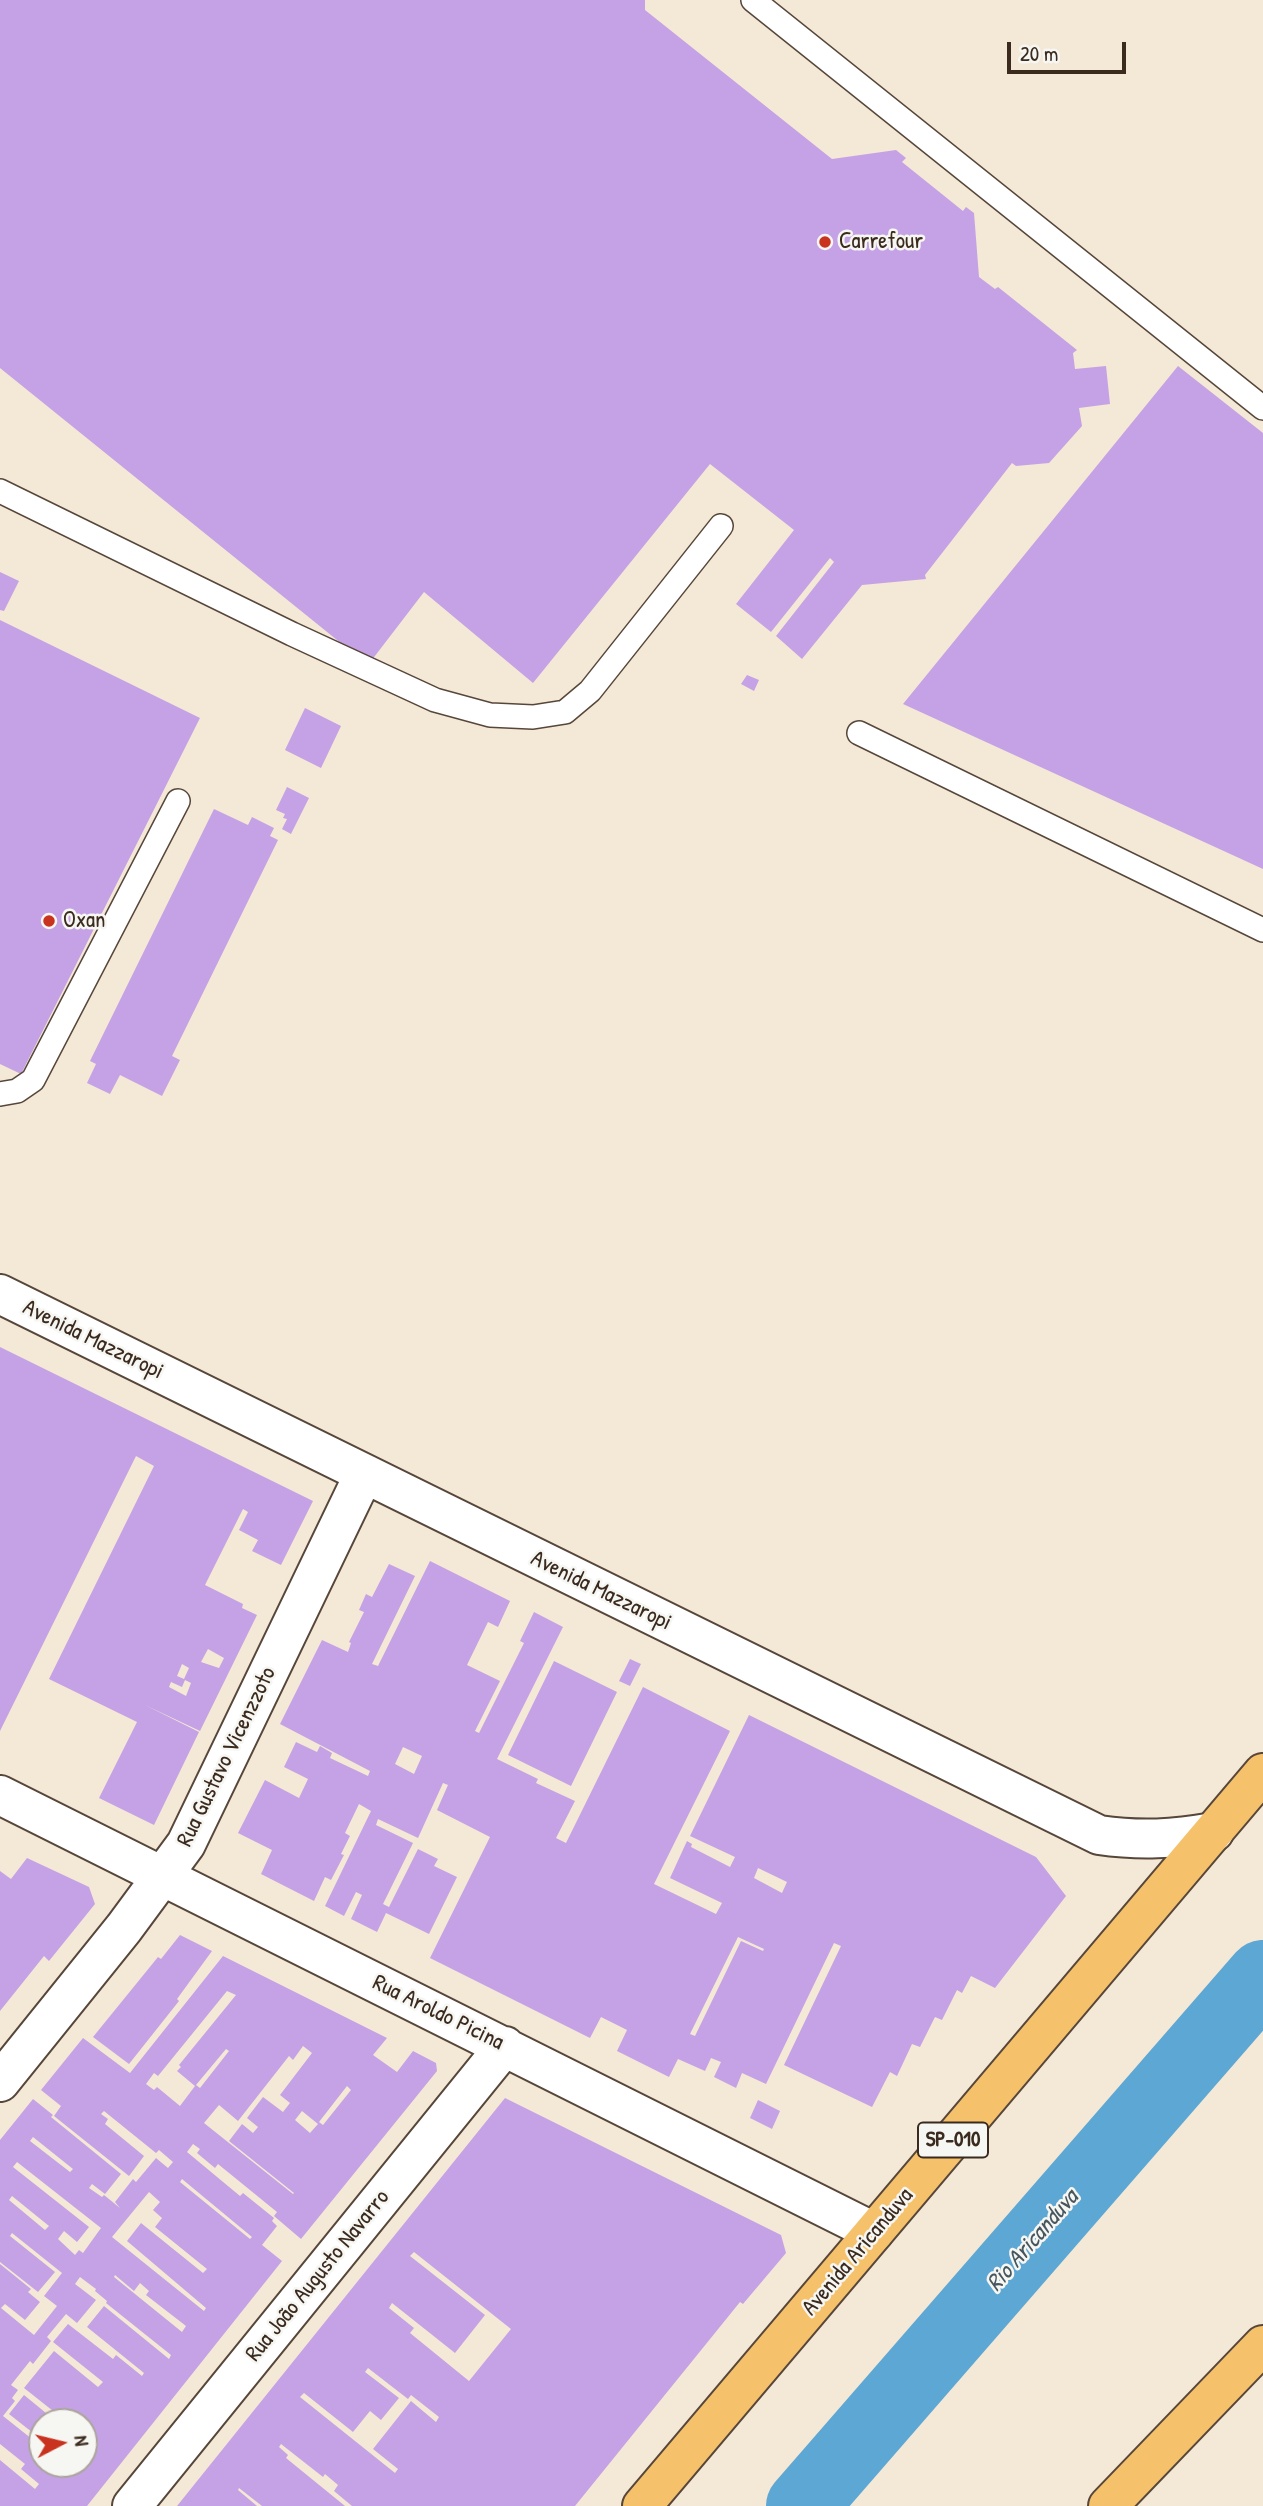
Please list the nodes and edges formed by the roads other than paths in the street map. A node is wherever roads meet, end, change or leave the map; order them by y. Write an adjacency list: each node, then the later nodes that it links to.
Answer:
1 (753, 0): 2 (lane)
2 (1263, 408)
3 (0, 491): 4 (lane)
4 (721, 526)
5 (859, 733): 7 (lane)
6 (178, 801): 8 (lane)
7 (1263, 930)
8 (0, 1094)
9 (0, 1294): 10 (street, Avenida Mazzaropi)
10 (364, 1474): 13 (street, Avenida Mazzaropi); 14 (street, Rua Gustavo Vicenzzoto)
11 (1263, 1773): 13 (highway, Avenida Aricanduva / SP-010)
12 (0, 1795): 14 (street, Rua Aroldo Picina)
13 (1214, 1832): 17 (highway, Avenida Aricanduva / SP-010)
14 (162, 1876): 15 (street, Rua Aroldo Picina); 16 (street, Rua Gustavo Vicenzzoto)
15 (505, 2046): 17 (street, Rua Aroldo Picina); 19 (street, Rua João Augusto Navarro)
16 (0, 2082)
17 (874, 2232): 20 (highway, Avenida Aricanduva / SP-010)
18 (1263, 2345): 21 (highway)
19 (132, 2506)
20 (642, 2506)
21 (1108, 2506)

